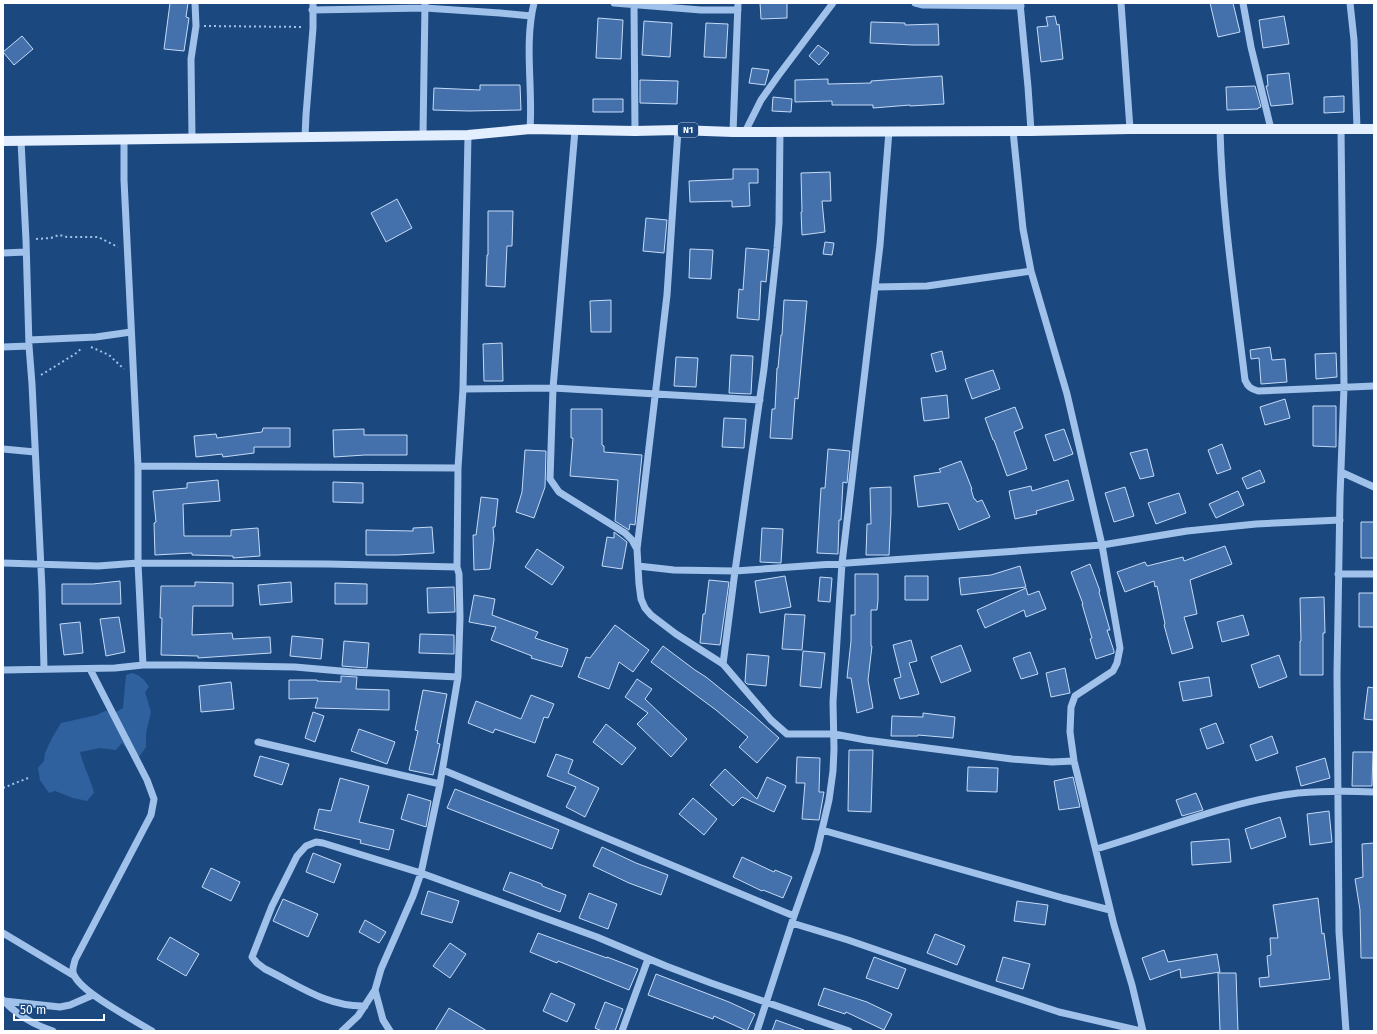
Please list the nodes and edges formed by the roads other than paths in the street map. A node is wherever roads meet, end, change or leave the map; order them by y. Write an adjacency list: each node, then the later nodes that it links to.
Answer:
1 (195, 3): 34 (street)
2 (534, 3): 14 (street)
3 (614, 3): 9 (street)
4 (833, 3): 29 (street)
5 (915, 3): 10 (street)
6 (1121, 3): 16 (street)
7 (1243, 3): 18 (street)
8 (1350, 3): 20 (street)
9 (634, 4): 12 (street); 24 (street)
10 (1020, 4): 27 (street)
11 (425, 6): 13 (street); 14 (street); 31 (street)
12 (738, 6): 28 (street)
13 (312, 7): 33 (street)
14 (531, 16): 15 (street)
15 (530, 129): 22 (main road, N1); 32 (main road, N1)
16 (1130, 129): 17 (main road, N1); 27 (main road, N1)
17 (1220, 129): 18 (main road, N1); 46 (street)
18 (1270, 129): 19 (main road, N1)
19 (1341, 129): 20 (main road, N1); 46 (street)
20 (1357, 129): 21 (main road, N1)
21 (1374, 129)
22 (575, 130): 24 (main road, N1); 48 (street)
23 (678, 130): 24 (main road, N1); 28 (main road, N1); 49 (street)
24 (634, 131)
25 (889, 131): 26 (main road, N1); 30 (main road, N1); 41 (street)
26 (1013, 131): 27 (main road, N1); 40 (street)
27 (1031, 131)
28 (733, 132): 29 (main road, N1)
29 (745, 132): 30 (main road, N1)
30 (780, 132): 50 (street)
31 (423, 135): 32 (main road, N1); 33 (main road, N1)
32 (468, 135): 47 (street)
33 (305, 137): 34 (main road, N1)
34 (192, 138): 35 (main road, N1)
35 (124, 140): 37 (main road, N1); 42 (street)
36 (3, 141): 37 (main road, N1)
37 (21, 141): 38 (street)
38 (26, 252): 39 (street); 43 (street)
39 (3, 253)
40 (1031, 271): 41 (street); 58 (street)
41 (875, 287): 63 (street)
42 (130, 332): 43 (street); 53 (street)
43 (29, 343): 44 (street); 52 (street)
44 (3, 347)
45 (1374, 386): 46 (street)
46 (1344, 387): 55 (street)
47 (463, 388): 48 (street); 54 (street)
48 (553, 388): 49 (street); 59 (street)
49 (655, 394): 50 (street); 59 (street)
50 (760, 400): 66 (street)
51 (3, 449): 52 (street)
52 (35, 452): 61 (street)
53 (138, 466): 54 (street); 62 (street)
54 (458, 468): 65 (street)
55 (1341, 472): 56 (street); 57 (street)
56 (1374, 487)
57 (1340, 520): 58 (street); 67 (street)
58 (1102, 546): 63 (street); 77 (street)
59 (637, 549): 64 (street)
60 (3, 563): 61 (street)
61 (41, 563): 62 (street); 71 (street)
62 (138, 563): 65 (street); 70 (street)
63 (842, 563): 66 (street); 75 (street)
64 (638, 566): 66 (street); 69 (street)
65 (457, 567): 74 (street)
66 (735, 571): 69 (street)
67 (1338, 574): 68 (street); 80 (street)
68 (1374, 574)
69 (723, 664): 75 (street)
70 (143, 665): 72 (street); 74 (street)
71 (44, 669): 72 (street); 73 (street)
72 (90, 669): 89 (street)
73 (3, 670)
74 (458, 677): 78 (street)
75 (834, 734): 77 (street); 82 (street)
76 (258, 742): 79 (street)
77 (1074, 761): 83 (street)
78 (443, 770): 79 (street); 86 (street)
79 (440, 784): 84 (street)
80 (1338, 790): 81 (street); 83 (street); 103 (street)
81 (1374, 792)
82 (822, 830): 85 (street); 86 (street)
83 (1096, 849): 85 (street)
84 (421, 872): 88 (street); 90 (street); 94 (street)
85 (1110, 910): 102 (street)
86 (793, 919): 93 (street); 102 (street)
87 (3, 933): 89 (street)
88 (648, 958): 93 (street); 99 (street)
89 (73, 974): 91 (street)
90 (375, 990): 94 (street); 98 (street)
91 (93, 996): 92 (street); 96 (street)
92 (4, 1001): 95 (street)
93 (767, 1002): 100 (street); 101 (street)
94 (365, 1006): 97 (street)
95 (53, 1031)
96 (152, 1031)
97 (342, 1031)
98 (390, 1031)
99 (622, 1031)
100 (757, 1031)
101 (849, 1031)
102 (1142, 1031)
103 (1346, 1031)

